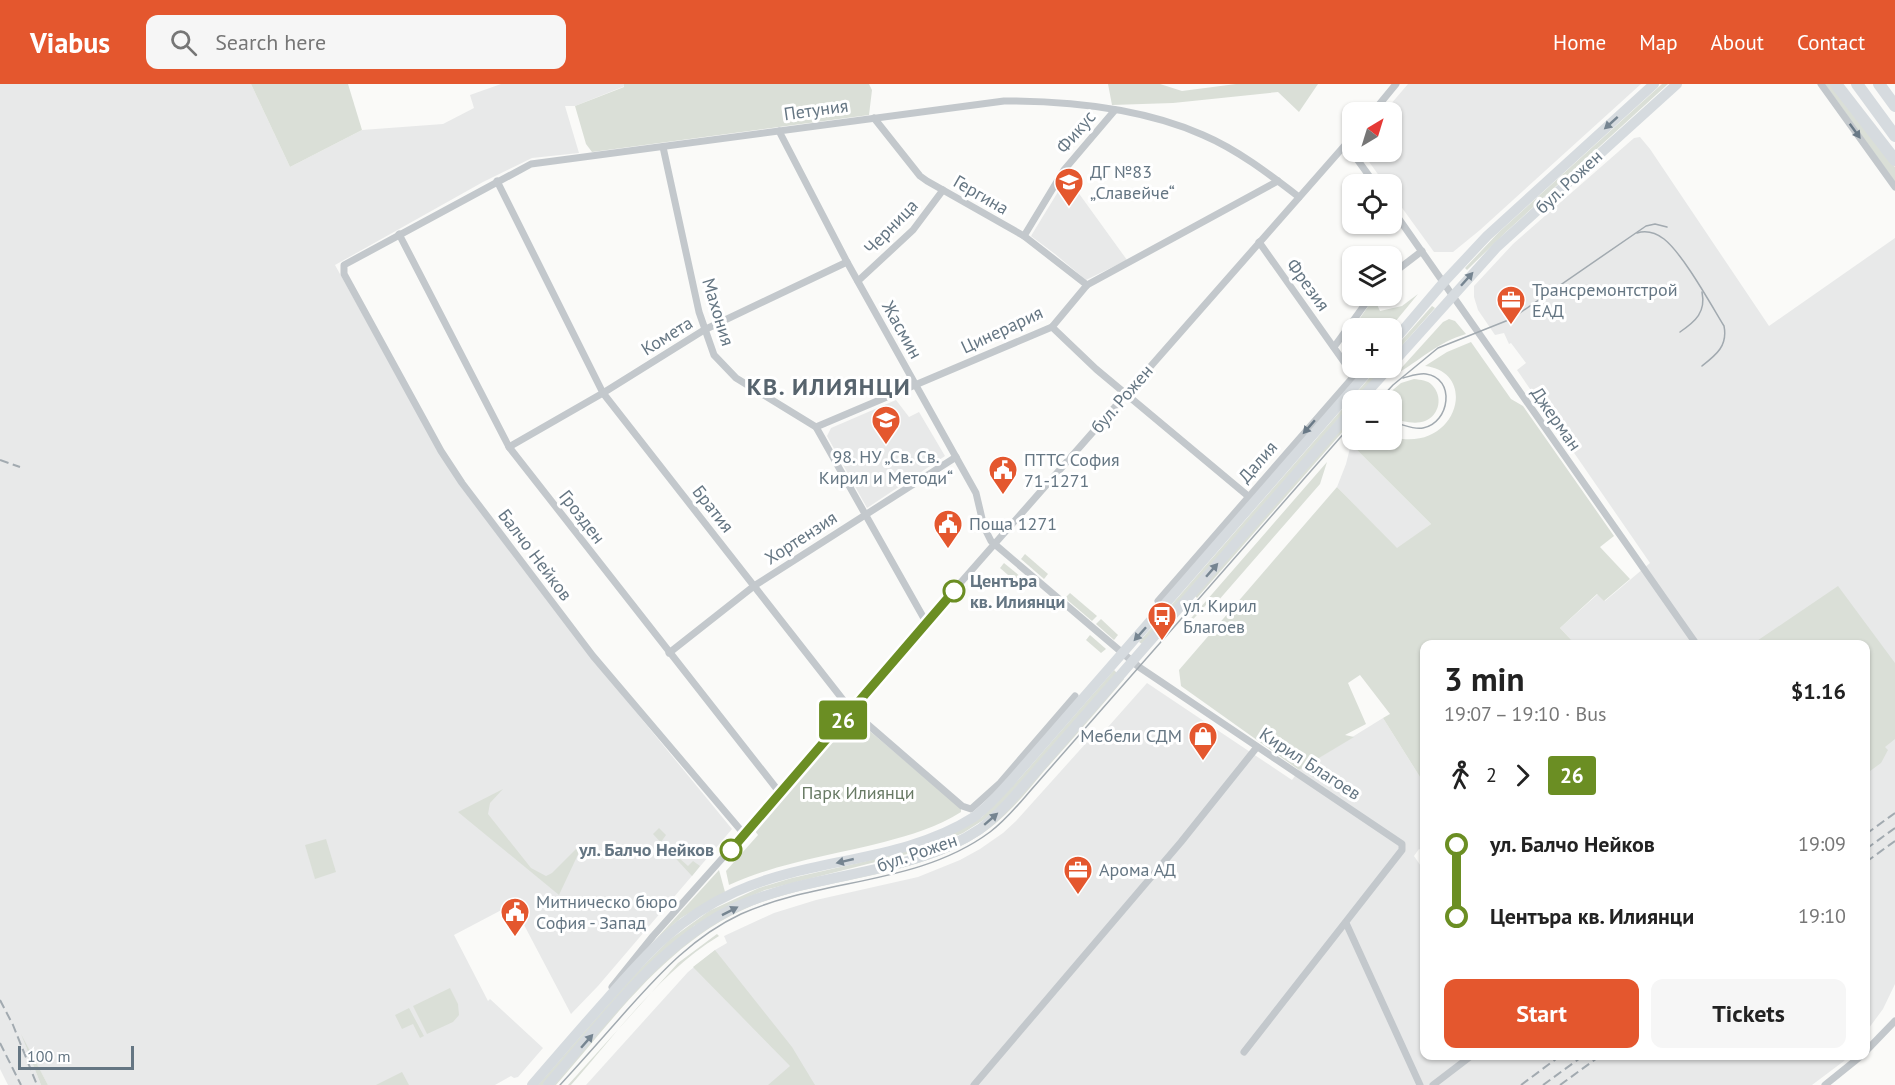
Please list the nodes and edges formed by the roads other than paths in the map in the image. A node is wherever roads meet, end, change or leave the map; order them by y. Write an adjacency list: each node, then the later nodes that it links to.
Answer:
1 (1396, 84): 8 (street)
2 (1654, 84): 31 (main road, бул. Рожен, one-way to 31)
3 (1677, 84): 33 (main road, бул. Рожен, one-way to 3)
4 (1821, 84): 19 (street, one-way to 19)
5 (1836, 84): 16 (highway)
6 (1857, 84): 13 (highway)
7 (1879, 84): 9 (highway)
8 (1381, 102)
9 (1895, 106)
10 (1115, 110): 11 (street, Петуния); 18 (street, Петуния); 24 (street, Фикус)
11 (874, 118): 12 (street, Петуния); 20 (street, Гергина)
12 (779, 130): 14 (street, Петуния); 27 (street, Жасмин)
13 (1895, 136)
14 (663, 147): 17 (street, Петуния); 36 (street, Махония)
15 (1342, 149): 21 (street, бул. Рожен)
16 (1895, 160)
17 (497, 181): 23 (street, Петуния); 46 (street, Братия)
18 (1278, 181): 21 (street, Петуния); 32 (street, Цинерария)
19 (1895, 187)
20 (943, 190): 24 (street, Гергина); 30 (street, Черница)
21 (1299, 197): 25 (street, бул. Рожен)
22 (1402, 223): 26 (street, Джерман)
23 (399, 234): 29 (street, Петуния); 50 (street, Грозден)
24 (1024, 236): 32 (street, Гергина)
25 (1258, 242): 38 (street, Фрезия); 47 (street, бул. Рожен)
26 (1422, 251): 28 (street); 31 (street, Джерман)
27 (847, 262): 30 (street, Жасмин); 36 (street, Комета)
28 (1402, 266)
29 (342, 268): 68 (street, Балчо Нейков)
30 (858, 281): 44 (street, Жасмин)
31 (1443, 283): 33 (street, Джерман); 37 (main road, бул. Рожен)
32 (1087, 285): 35 (street, Цинерария)
33 (1452, 295): 39 (main road, бул. Рожен); 59 (street, Джерман)
34 (1364, 306): 38 (street)
35 (1052, 327): 44 (street, Цинерария); 47 (street)
36 (704, 330): 46 (street, Комета); 49 (street, Махония)
37 (1402, 331)
38 (1334, 347): 40 (street, Фрезия)
39 (1402, 353)
40 (1342, 359)
41 (1352, 378): 52 (street, Далия, one-way to 52)
42 (1362, 378): 55 (main road, бул. Рожен)
43 (1380, 378): 45 (main road, бул. Рожен)
44 (916, 385): 49 (street, Цинерария); 51 (street, Жасмин)
45 (1369, 390)
46 (603, 393): 50 (street, Комета); 56 (street, Братия)
47 (1126, 394): 52 (street); 54 (street, бул. Рожен)
48 (1342, 422): 62 (main road, бул. Рожен, one-way to 48)
49 (816, 427): 53 (street)
50 (509, 447): 60 (street, Грозден)
51 (956, 457): 53 (street, Хортензия); 54 (street, Жасмин)
52 (1248, 496): 55 (street, Далия)
53 (865, 515): 56 (street, Хортензия); 58 (street)
54 (996, 545): 58 (street, бул. Рожен); 61 (street, Кирил Благоев)
55 (1182, 579): 57 (street, Далия); 61 (main road, бул. Рожен, one-way to 61)
56 (754, 586): 60 (street, Хортензия); 64 (street, Братия)
57 (1158, 601)
58 (926, 622): 64 (street, бул. Рожен)
59 (1694, 640)
60 (669, 653): 67 (street, Грозден)
61 (1122, 654): 62 (street, Кирил Благоев); 65 (main road, бул. Рожен)
62 (1132, 662): 66 (street, Кирил Благоев); 77 (main road, бул. Рожен, one-way to 62)
63 (1076, 696): 65 (street)
64 (851, 710): 65 (street, Братия); 67 (street, бул. Рожен)
65 (1060, 720): 70 (main road, бул. Рожен, one-way to 70)
66 (1257, 747): 69 (street, Кирил Благоев); 78 (street)
67 (780, 793): 68 (street, бул. Рожен)
68 (744, 834): 70 (street, бул. Рожен)
69 (1346, 923): 73 (street, Кирил Благоев); 79 (street)
70 (589, 1019): 76 (main road, бул. Рожен)
71 (1895, 1021): 72 (street)
72 (1870, 1047)
73 (1244, 1052)
74 (1466, 1060): 80 (street)
75 (1855, 1060): 81 (street)
76 (532, 1085)
77 (548, 1085)
78 (974, 1085)
79 (1420, 1085)
80 (1433, 1085)
81 (1825, 1085)

